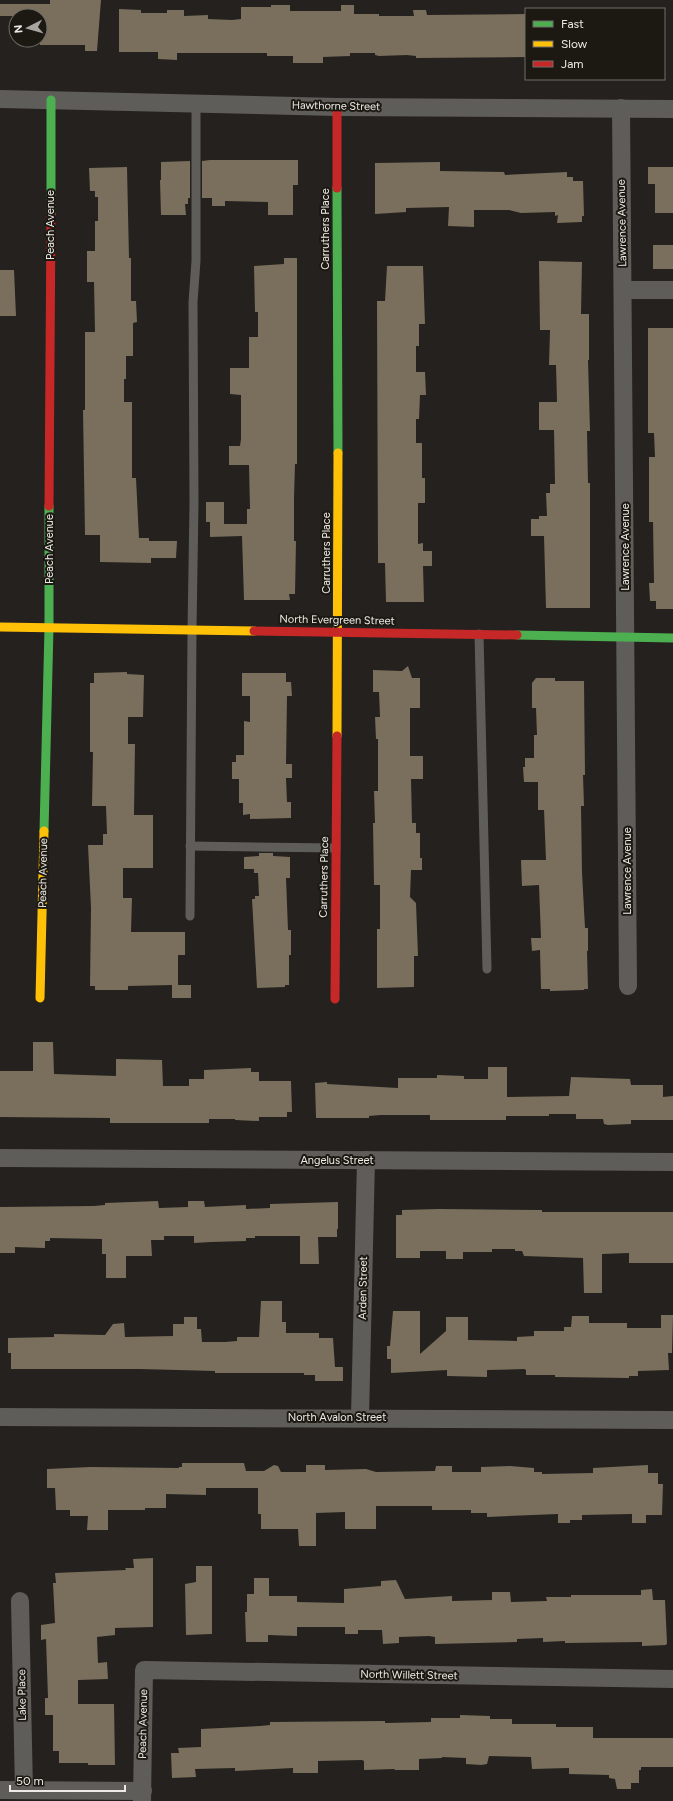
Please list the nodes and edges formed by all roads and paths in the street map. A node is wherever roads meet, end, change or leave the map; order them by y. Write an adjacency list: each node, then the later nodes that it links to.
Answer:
1 (0, 99): 2 (street, Hawthorne Street)
2 (51, 100): 3 (street, Hawthorne Street); 10 (street, Peach Avenue)
3 (196, 103): 4 (street, Hawthorne Street); 11 (lane)
4 (337, 106): 5 (street, Hawthorne Street); 12 (street, Carruthers Place)
5 (621, 108): 6 (street, Hawthorne Street); 7 (street, Lawrence Avenue)
6 (673, 109)
7 (623, 290): 8 (street); 14 (street, Lawrence Avenue)
8 (673, 290)
9 (0, 627): 10 (street, North Evergreen Street)
10 (49, 628): 11 (street, North Evergreen Street); 21 (street, Peach Avenue)
11 (192, 630): 12 (street, North Evergreen Street); 16 (lane)
12 (338, 632): 13 (street, North Evergreen Street); 17 (street, Carruthers Place)
13 (479, 634): 14 (street, North Evergreen Street); 19 (lane)
14 (625, 637): 15 (street, North Evergreen Street); 20 (street, Lawrence Avenue)
15 (673, 638)
16 (190, 846): 17 (lane); 18 (lane)
17 (336, 848): 22 (street, Carruthers Place)
18 (190, 916)
19 (487, 969)
20 (628, 986)
21 (40, 998)
22 (335, 999)
23 (0, 1158): 24 (street, Angelus Street)
24 (366, 1160): 25 (street, Angelus Street); 27 (street, Arden Street)
25 (673, 1162)
26 (0, 1416): 27 (street, North Avalon Street)
27 (360, 1417): 28 (street, North Avalon Street)
28 (673, 1420)
29 (20, 1600): 33 (street, Lake Place)
30 (144, 1670): 31 (street, North Willett Street); 34 (street, Peach Avenue)
31 (673, 1679)
32 (0, 1790): 33 (street)
33 (24, 1790): 34 (street)
34 (142, 1796)

